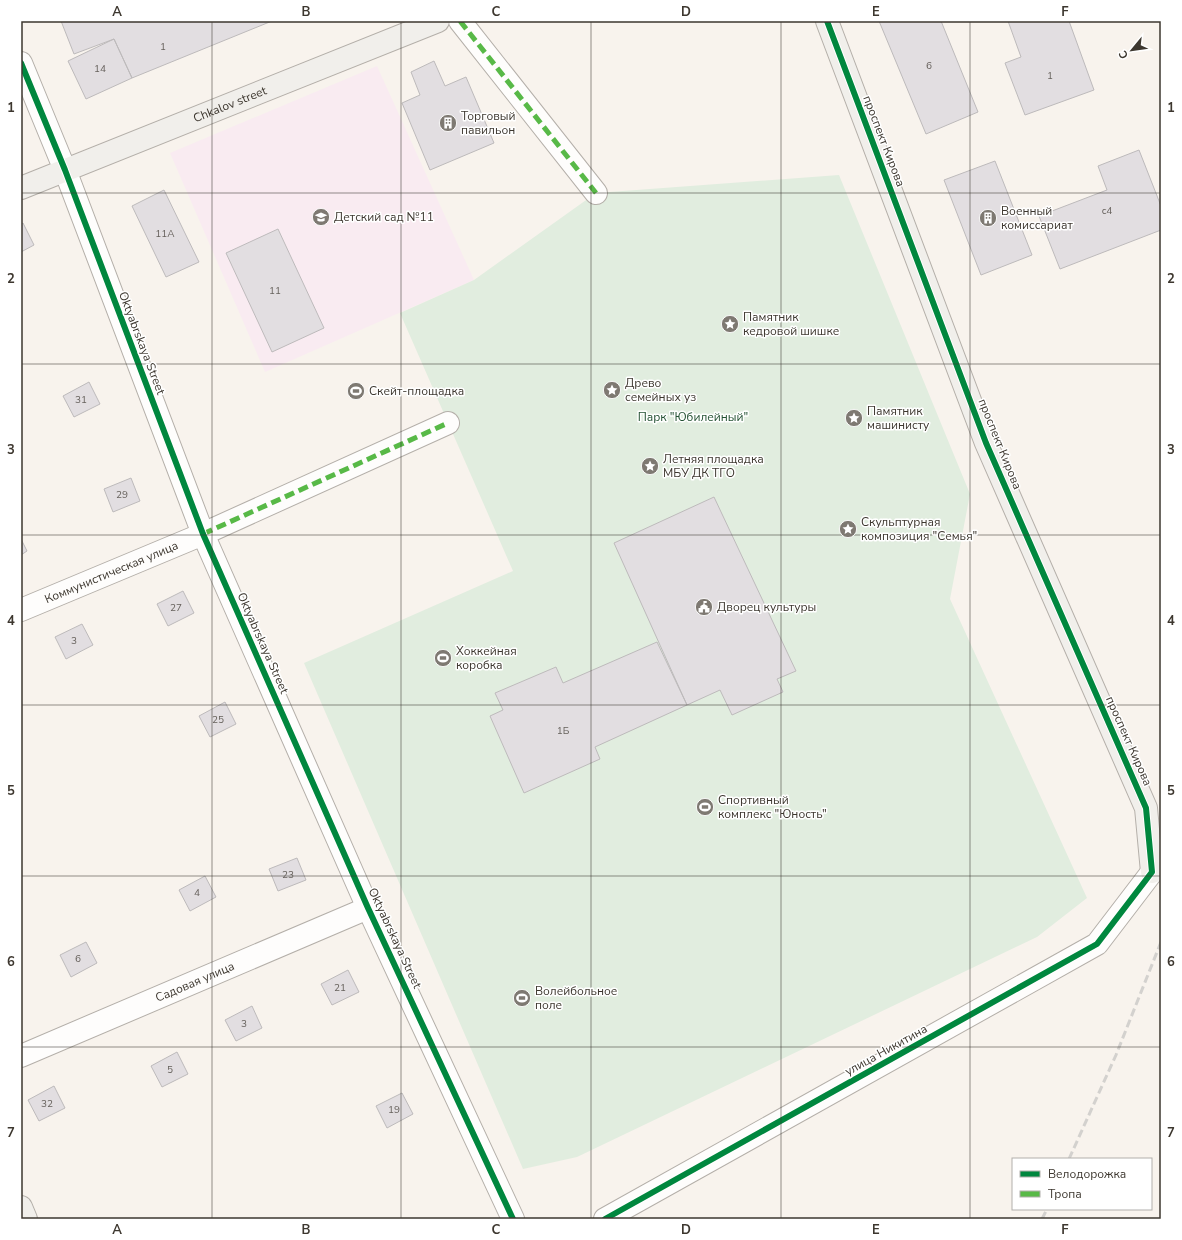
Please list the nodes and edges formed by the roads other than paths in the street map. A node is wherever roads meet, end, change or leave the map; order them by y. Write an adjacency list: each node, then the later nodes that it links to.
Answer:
1 (438, 21): 5 (street, Chkalov street)
2 (460, 21): 7 (street)
3 (827, 21): 11 (street, проспект Кирова)
4 (21, 63): 5 (street, Oktyabrskaya Street)
5 (65, 170): 6 (street, Chkalov street); 9 (street, Oktyabrskaya Street)
6 (21, 188)
7 (596, 193)
8 (448, 423): 9 (street, Коммунистическая улица)
9 (203, 534): 10 (street, Коммунистическая улица); 12 (street, Oktyabrskaya Street)
10 (21, 610)
11 (1152, 872): 17 (street, улица Никитина)
12 (368, 908): 13 (street, Садовая улица); 16 (street, Oktyabrskaya Street)
13 (21, 1056)
14 (21, 1207): 15 (street)
15 (26, 1219)
16 (513, 1219)
17 (606, 1219)

